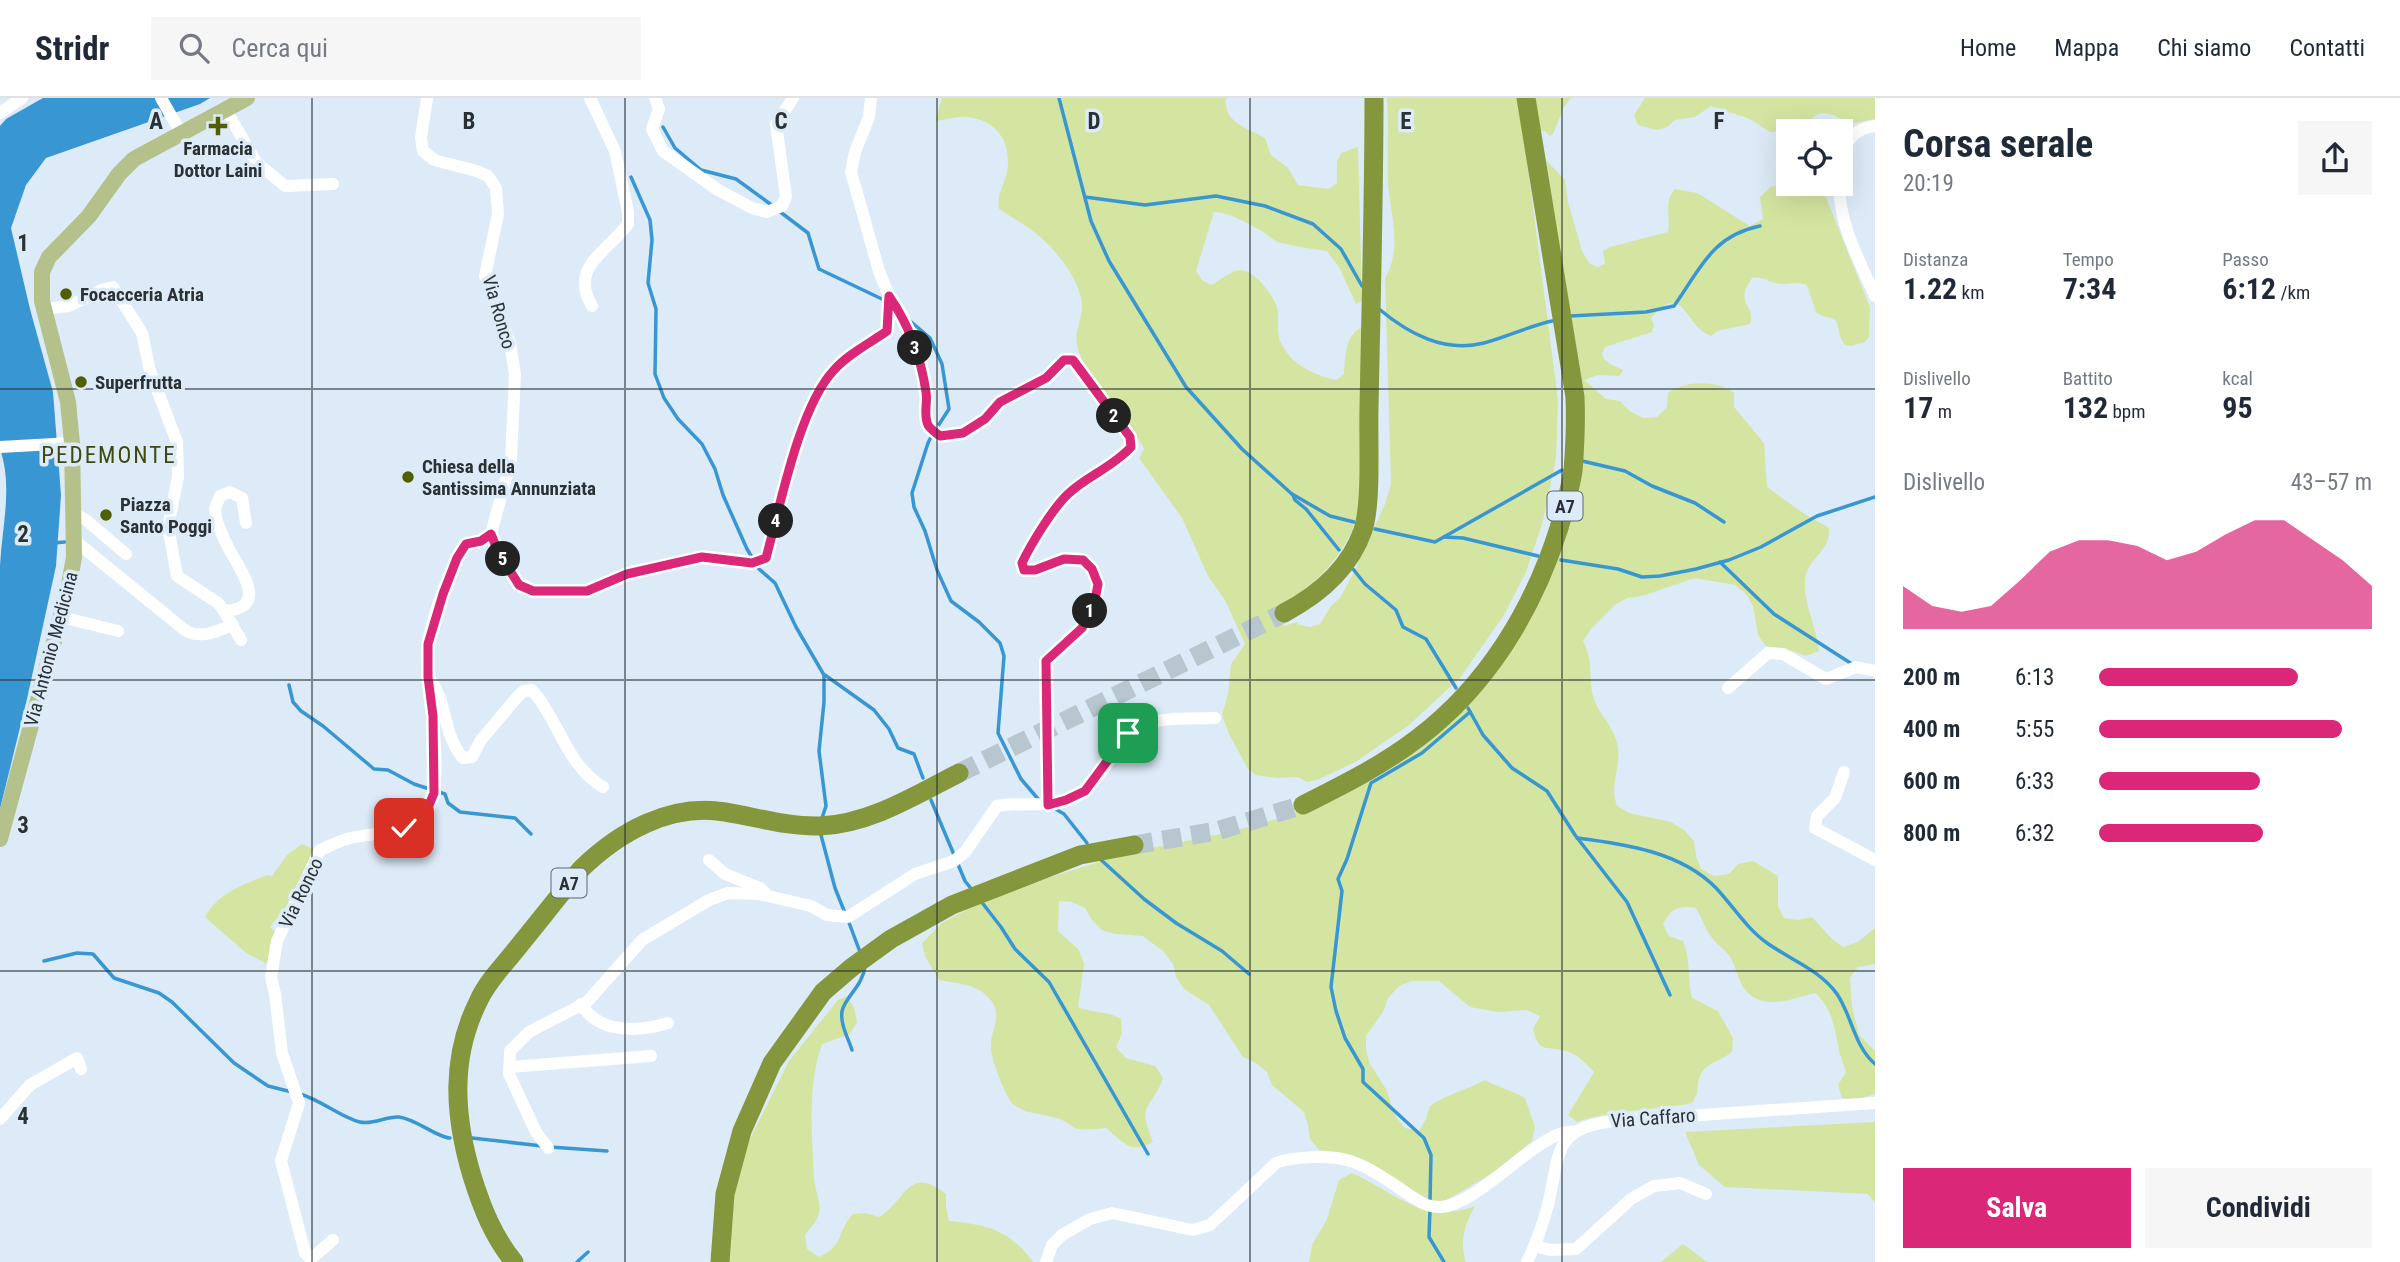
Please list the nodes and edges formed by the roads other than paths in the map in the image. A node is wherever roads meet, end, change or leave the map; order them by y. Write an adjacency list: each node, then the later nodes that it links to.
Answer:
1 (22, 98): 12 (street)
2 (161, 98): 14 (street)
3 (247, 98): 11 (main road, Via Antonio Medicina)
4 (427, 98): 26 (street, Via Ronco)
5 (590, 98): 20 (street)
6 (655, 98): 7 (street)
7 (793, 98)
8 (870, 98): 18 (street)
9 (1374, 98): 30 (highway)
10 (1526, 98): 42 (highway, A7)
11 (226, 110): 14 (main road, Via Antonio Medicina); 16 (street)
12 (0, 113)
13 (1875, 126): 15 (street)
14 (177, 127): 21 (main road, Via Antonio Medicina)
15 (1853, 136)
16 (333, 184)
17 (1840, 196): 19 (street)
18 (889, 296): 26 (street); 43 (street)
19 (1875, 296)
20 (593, 306)
21 (44, 309): 22 (main road, Via Antonio Medicina); 29 (street)
22 (69, 443): 23 (street); 24 (main road, Via Antonio Medicina)
23 (0, 447)
24 (73, 513): 27 (main road, Via Antonio Medicina); 28 (street)
25 (246, 523): 29 (street)
26 (491, 534): 36 (street, Via Ronco)
27 (74, 540): 31 (main road, Via Antonio Medicina); 32 (street)
28 (125, 554)
29 (225, 611): 32 (street)
30 (1284, 613)
31 (61, 617): 33 (street); 44 (main road, Via Antonio Medicina)
32 (233, 625): 34 (street)
33 (118, 631)
34 (242, 640)
35 (1875, 671): 37 (street)
36 (428, 677): 41 (street); 59 (street, Via Ronco)
37 (1728, 688)
38 (1215, 718): 43 (street)
39 (1844, 772): 47 (street)
40 (959, 773): 61 (highway, A7)
41 (603, 787)
42 (1303, 804)
43 (1048, 805): 48 (street)
44 (0, 839)
45 (1133, 845): 62 (highway)
46 (709, 860): 48 (street)
47 (1875, 860)
48 (768, 896): 49 (street)
49 (581, 1004): 50 (street); 52 (street)
50 (668, 1023)
51 (651, 1056): 52 (street)
52 (510, 1067): 57 (street)
53 (81, 1069): 55 (street)
54 (1875, 1103): 56 (street, Via Caffaro)
55 (0, 1119)
56 (1576, 1132): 60 (street); 63 (street, Via Caffaro)
57 (548, 1148)
58 (1706, 1194): 60 (street)
59 (332, 1240)
60 (1535, 1246): 64 (street)
61 (514, 1262)
62 (720, 1262)
63 (1046, 1262)
64 (1527, 1262)

